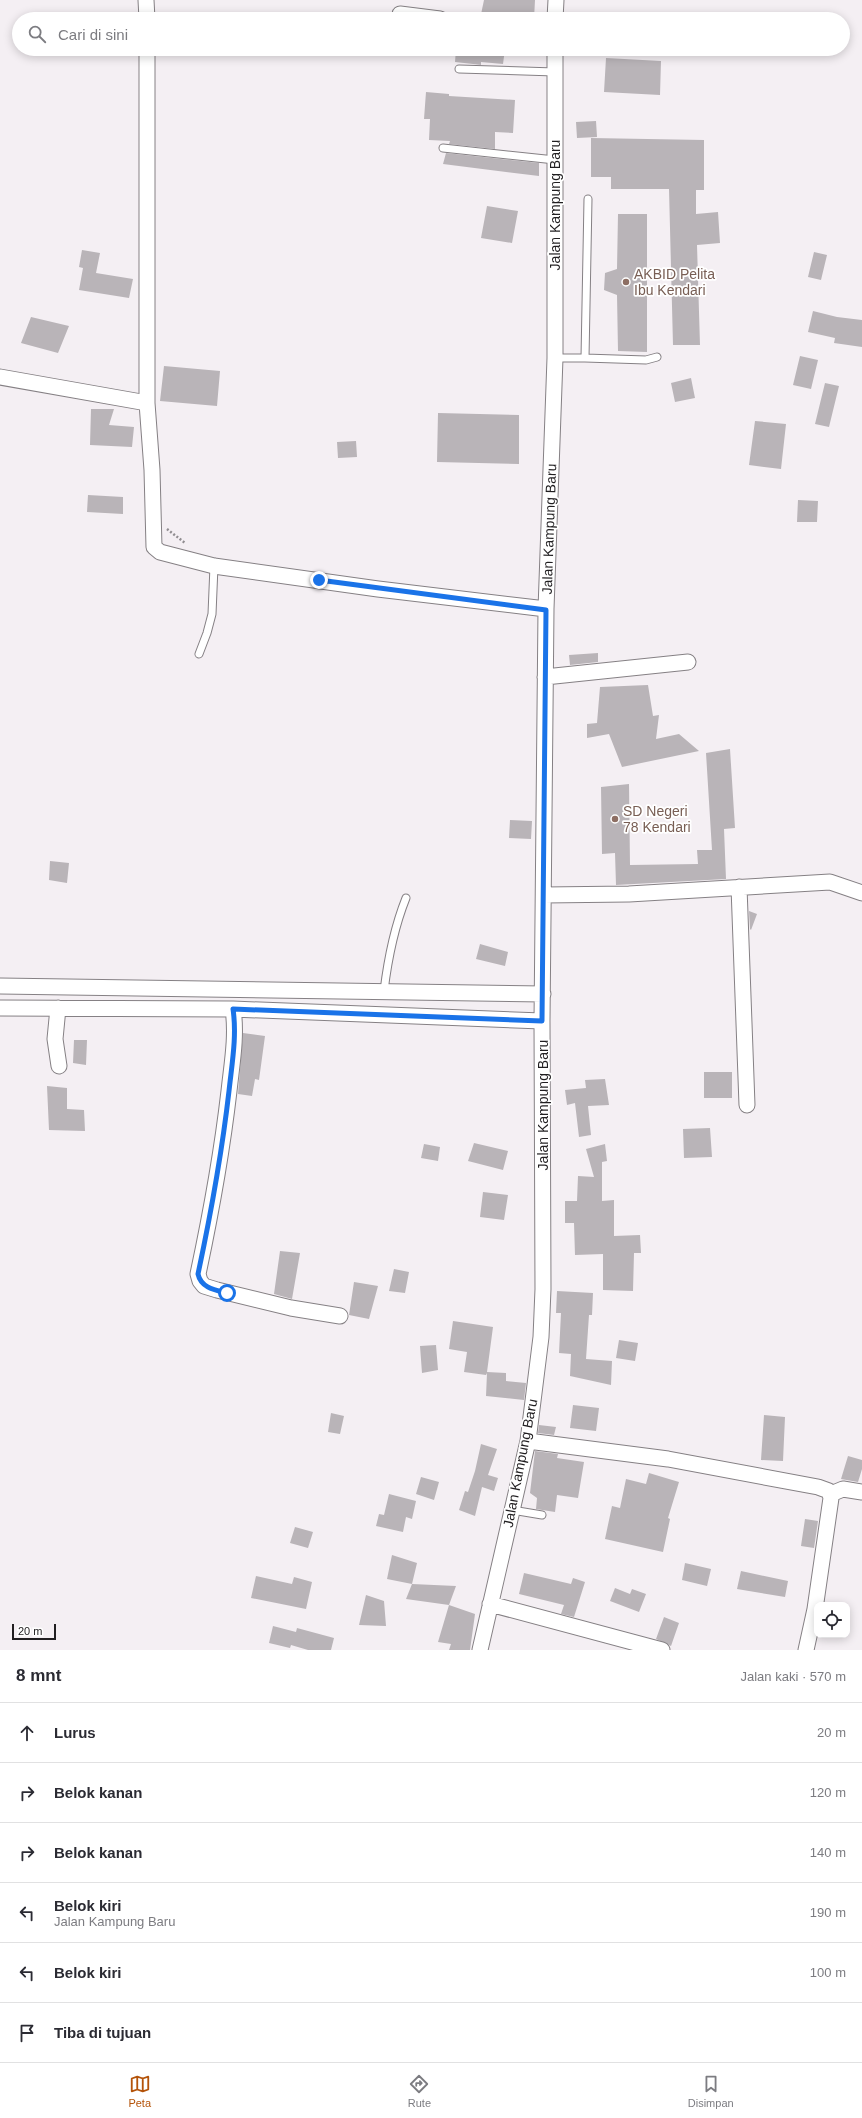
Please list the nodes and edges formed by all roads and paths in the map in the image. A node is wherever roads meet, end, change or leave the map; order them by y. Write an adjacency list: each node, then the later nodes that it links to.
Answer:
1 (146, 0): 3 (street)
2 (556, 0): 4 (street)
3 (147, 12)
4 (555, 12)
5 (147, 56): 16 (street)
6 (555, 56): 8 (street, Jalan Kampung Baru)
7 (459, 69): 8 (lane)
8 (555, 72): 10 (street, Jalan Kampung Baru)
9 (443, 148): 10 (lane)
10 (555, 160): 13 (street, Jalan Kampung Baru)
11 (588, 199): 14 (lane)
12 (657, 357): 14 (lane)
13 (555, 358): 14 (lane); 20 (street, Jalan Kampung Baru)
14 (585, 358)
15 (0, 377): 16 (street)
16 (147, 403): 17 (street)
17 (153, 517): 18 (path); 18 (street)
18 (196, 560): 19 (street)
19 (214, 566): 20 (street); 21 (lane)
20 (546, 610): 23 (street, Jalan Kampung Baru)
21 (199, 654)
22 (688, 662): 23 (street)
23 (545, 677): 26 (street, Jalan Kampung Baru)
24 (739, 887): 25 (street); 26 (street); 36 (street)
25 (862, 893)
26 (544, 895): 30 (street, Jalan Kampung Baru)
27 (406, 898): 29 (lane)
28 (0, 986): 29 (street)
29 (384, 991): 30 (street)
30 (543, 994): 34 (street, Jalan Kampung Baru)
31 (0, 1008): 32 (street)
32 (58, 1008): 33 (street); 35 (street)
33 (233, 1009): 34 (street); 37 (street)
34 (542, 1021): 38 (street, Jalan Kampung Baru)
35 (59, 1066)
36 (747, 1105)
37 (340, 1316)
38 (528, 1441): 40 (street); 41 (street, Jalan Kampung Baru)
39 (862, 1492): 40 (street)
40 (831, 1494): 46 (street)
41 (512, 1510): 42 (lane); 43 (street, Jalan Kampung Baru)
42 (542, 1515)
43 (490, 1604): 44 (street, Jalan Kampung Baru); 45 (street)
44 (480, 1650)
45 (662, 1650)
46 (806, 1650)

